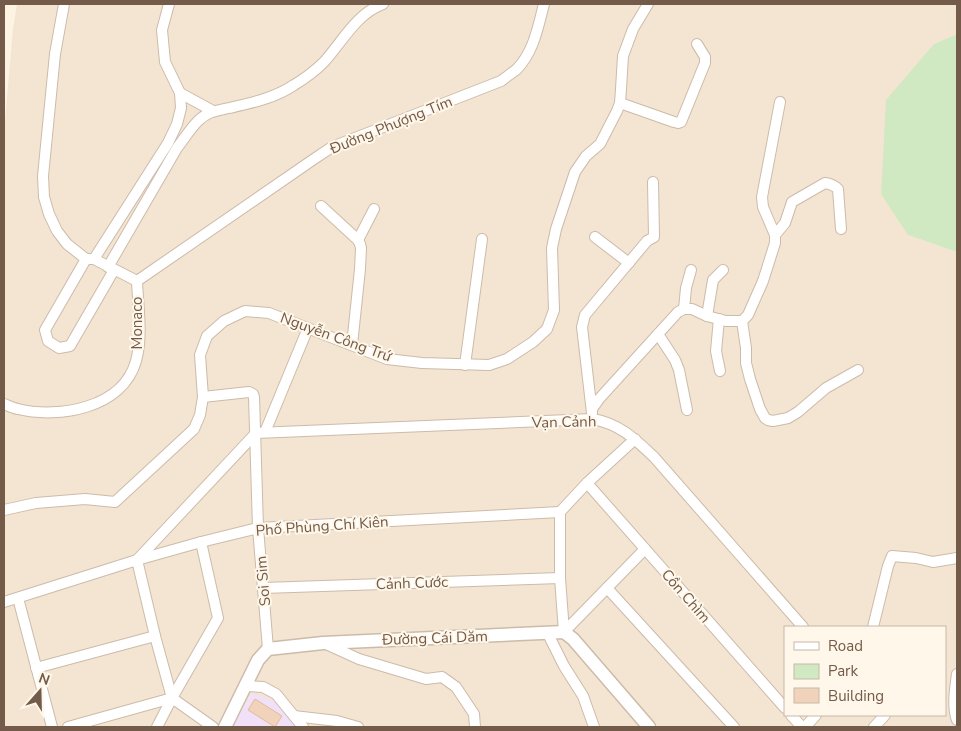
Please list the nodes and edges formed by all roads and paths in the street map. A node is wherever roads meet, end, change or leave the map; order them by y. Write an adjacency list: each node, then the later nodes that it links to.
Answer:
1 (64, 4): 19 (street)
2 (169, 4): 7 (street)
3 (383, 4): 10 (street)
4 (544, 4): 24 (street, Đường Phượng Tím)
5 (648, 4): 9 (street, Nguyễn Công Trứ)
6 (697, 44): 9 (street)
7 (180, 93): 10 (street); 19 (street)
8 (780, 102): 15 (street)
9 (620, 103): 32 (street, Nguyễn Công Trứ)
10 (213, 110): 21 (street)
11 (653, 182): 20 (street)
12 (321, 206): 18 (street)
13 (374, 209): 18 (street)
14 (842, 229): 15 (street)
15 (775, 235): 28 (street)
16 (595, 237): 20 (street)
17 (482, 239): 32 (street)
18 (358, 240): 31 (street)
19 (90, 259): 21 (street); 21 (street)
20 (629, 263): 38 (street)
21 (111, 268): 24 (street)
22 (692, 270): 25 (street)
23 (723, 270): 26 (street)
24 (137, 281): 36 (street, Monaco)
25 (684, 308): 26 (street); 30 (street)
26 (707, 316): 27 (street)
27 (719, 319): 28 (street); 34 (street)
28 (742, 321): 33 (street)
29 (308, 328): 31 (street, Nguyễn Công Trứ); 35 (street, Nguyễn Công Trứ); 39 (street)
30 (658, 334): 37 (street); 38 (street)
31 (352, 345): 32 (street, Nguyễn Công Trứ)
32 (465, 365)
33 (858, 370)
34 (720, 371)
35 (203, 397): 39 (street, Soi Sim); 42 (street, Nguyễn Công Trứ)
36 (4, 404)
37 (687, 410)
38 (592, 414): 39 (street, Vạn Cảnh); 40 (street, Vạn Cảnh)
39 (260, 432): 44 (street, Soi Sim); 48 (street)
40 (635, 439): 41 (street); 54 (street, Vạn Cảnh)
41 (587, 483): 43 (street); 46 (street, Cồn Chìm)
42 (4, 510)
43 (560, 512): 44 (street, Phố Phùng Chí Kiên); 49 (street)
44 (258, 528): 45 (street, Phố Phùng Chí Kiên); 50 (street, Soi Sim)
45 (201, 542): 48 (street, Phố Phùng Chí Kiên); 65 (street)
46 (645, 549): 51 (street); 66 (street, Cồn Chìm)
47 (957, 558): 55 (street)
48 (137, 560): 52 (street, Phố Phùng Chí Kiên); 58 (street)
49 (560, 578): 50 (street, Cảnh Cước); 56 (street)
50 (263, 588): 60 (street, Soi Sim)
51 (607, 588): 56 (street); 82 (street)
52 (18, 598): 53 (street, Phố Phùng Chí Kiên); 61 (street)
53 (4, 602)
54 (802, 626)
55 (873, 626)
56 (564, 632): 57 (street, Đường Cái Dăm); 81 (street)
57 (548, 634): 59 (street, Đường Cái Dăm); 80 (street)
58 (155, 636): 61 (street); 65 (street)
59 (323, 643): 60 (street, Đường Cái Dăm); 79 (street)
60 (268, 649): 63 (street)
61 (36, 668): 72 (street)
62 (957, 674): 64 (street)
63 (246, 686): 67 (street); 76 (street)
64 (950, 688): 71 (street)
65 (172, 698): 73 (street); 74 (street); 75 (street)
66 (784, 707)
67 (294, 716): 77 (street); 78 (street)
68 (791, 716): 83 (street)
69 (815, 716): 84 (street)
70 (884, 716): 85 (street)
71 (957, 720)
72 (52, 727)
73 (68, 727)
74 (157, 727)
75 (213, 727)
76 (225, 727)
77 (303, 727)
78 (358, 727)
79 (475, 727)
80 (594, 727)
81 (649, 727)
82 (734, 727)
83 (802, 727)
84 (806, 727)
85 (874, 727)

